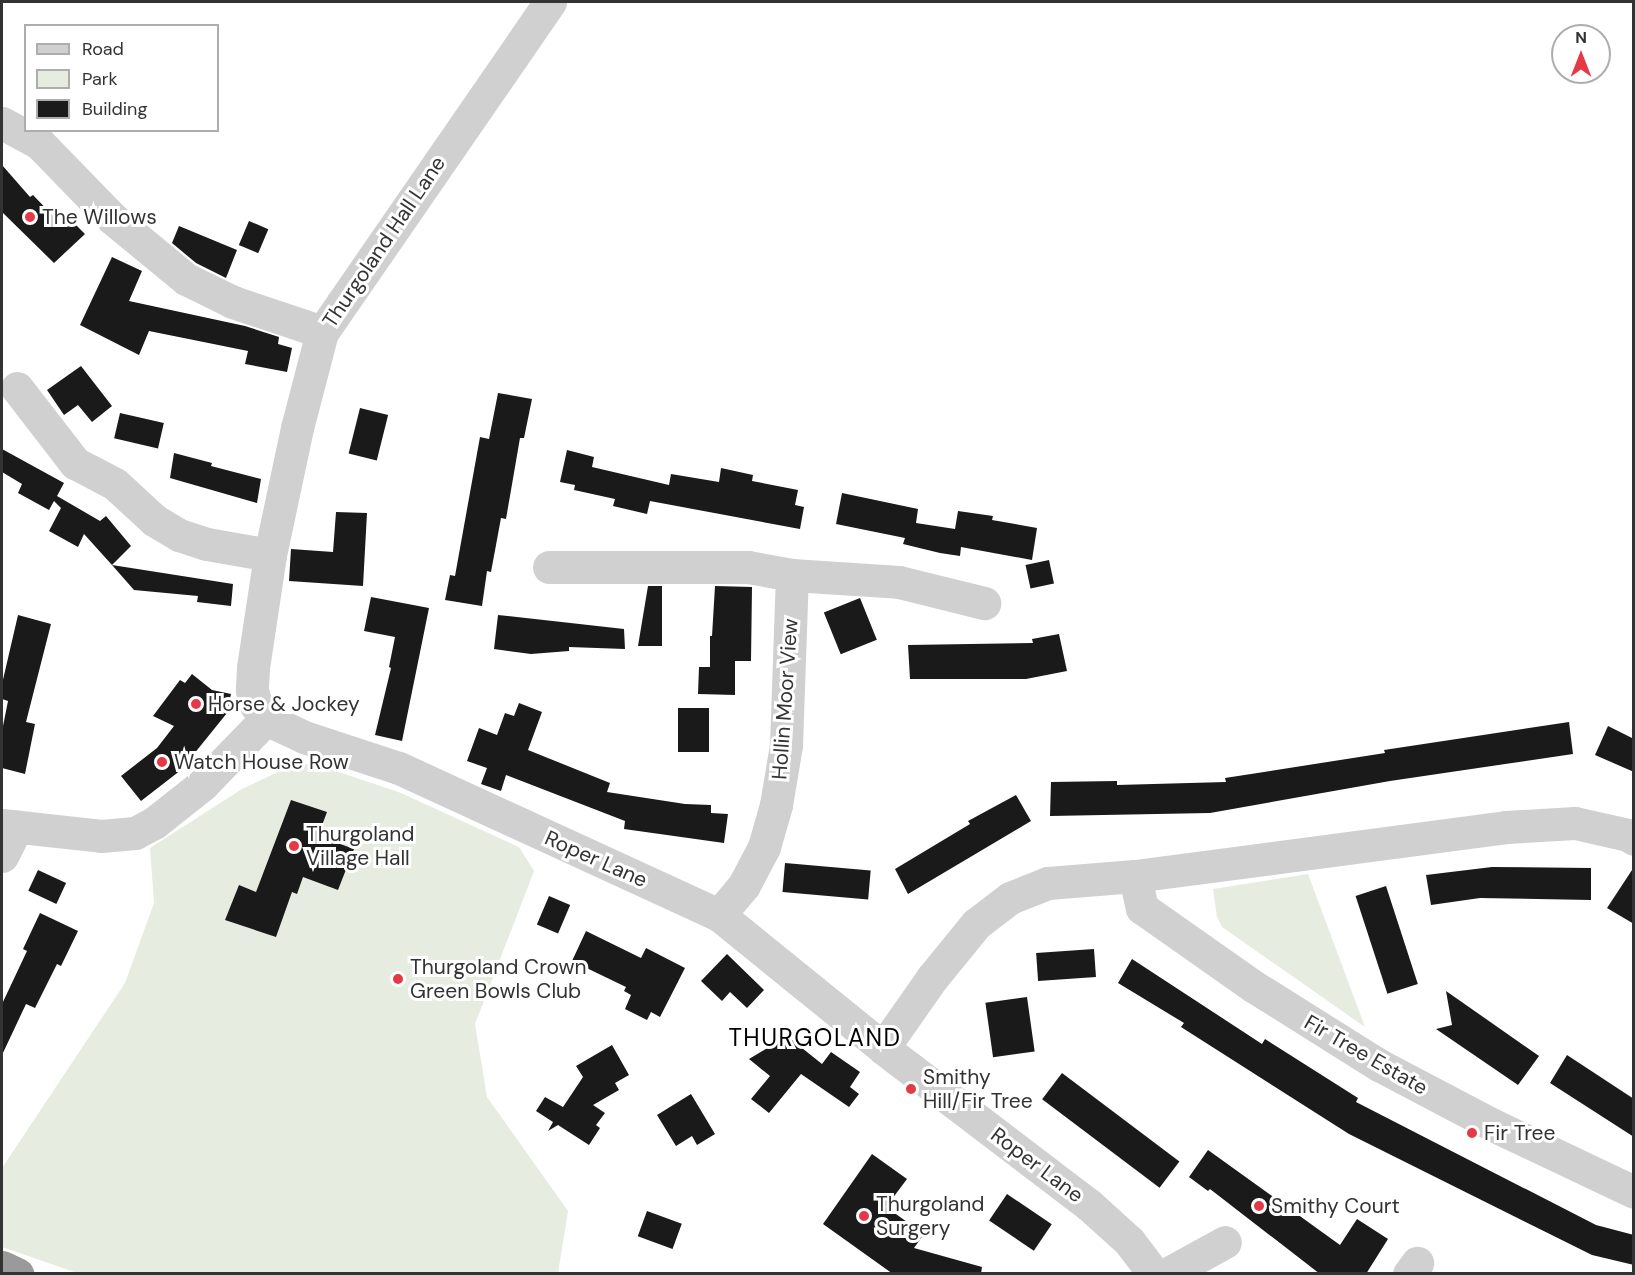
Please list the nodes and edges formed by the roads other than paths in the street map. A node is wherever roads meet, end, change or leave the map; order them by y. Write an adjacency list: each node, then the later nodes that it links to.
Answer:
1 (550, 2): 3 (street, Thurgoland Hall Lane)
2 (2, 123): 3 (street)
3 (322, 332): 5 (street, Thurgoland Hall Lane)
4 (17, 388): 5 (street)
5 (270, 555): 9 (street, Thurgoland Hall Lane)
6 (549, 567): 7 (street)
7 (792, 575): 8 (street); 14 (street, Hollin Moor View)
8 (984, 603)
9 (266, 719): 10 (street); 14 (street, Roper Lane)
10 (9, 826): 12 (street)
11 (1634, 839): 13 (street)
12 (2, 856)
13 (1135, 876): 15 (street); 16 (street, Fir Tree Estate)
14 (719, 915): 15 (street, Roper Lane)
15 (883, 1048): 18 (street, Roper Lane)
16 (1634, 1192)
17 (1225, 1242): 21 (street)
18 (1144, 1261)
19 (2, 1267): 20 (highway)
20 (17, 1274)
21 (1167, 1274)

